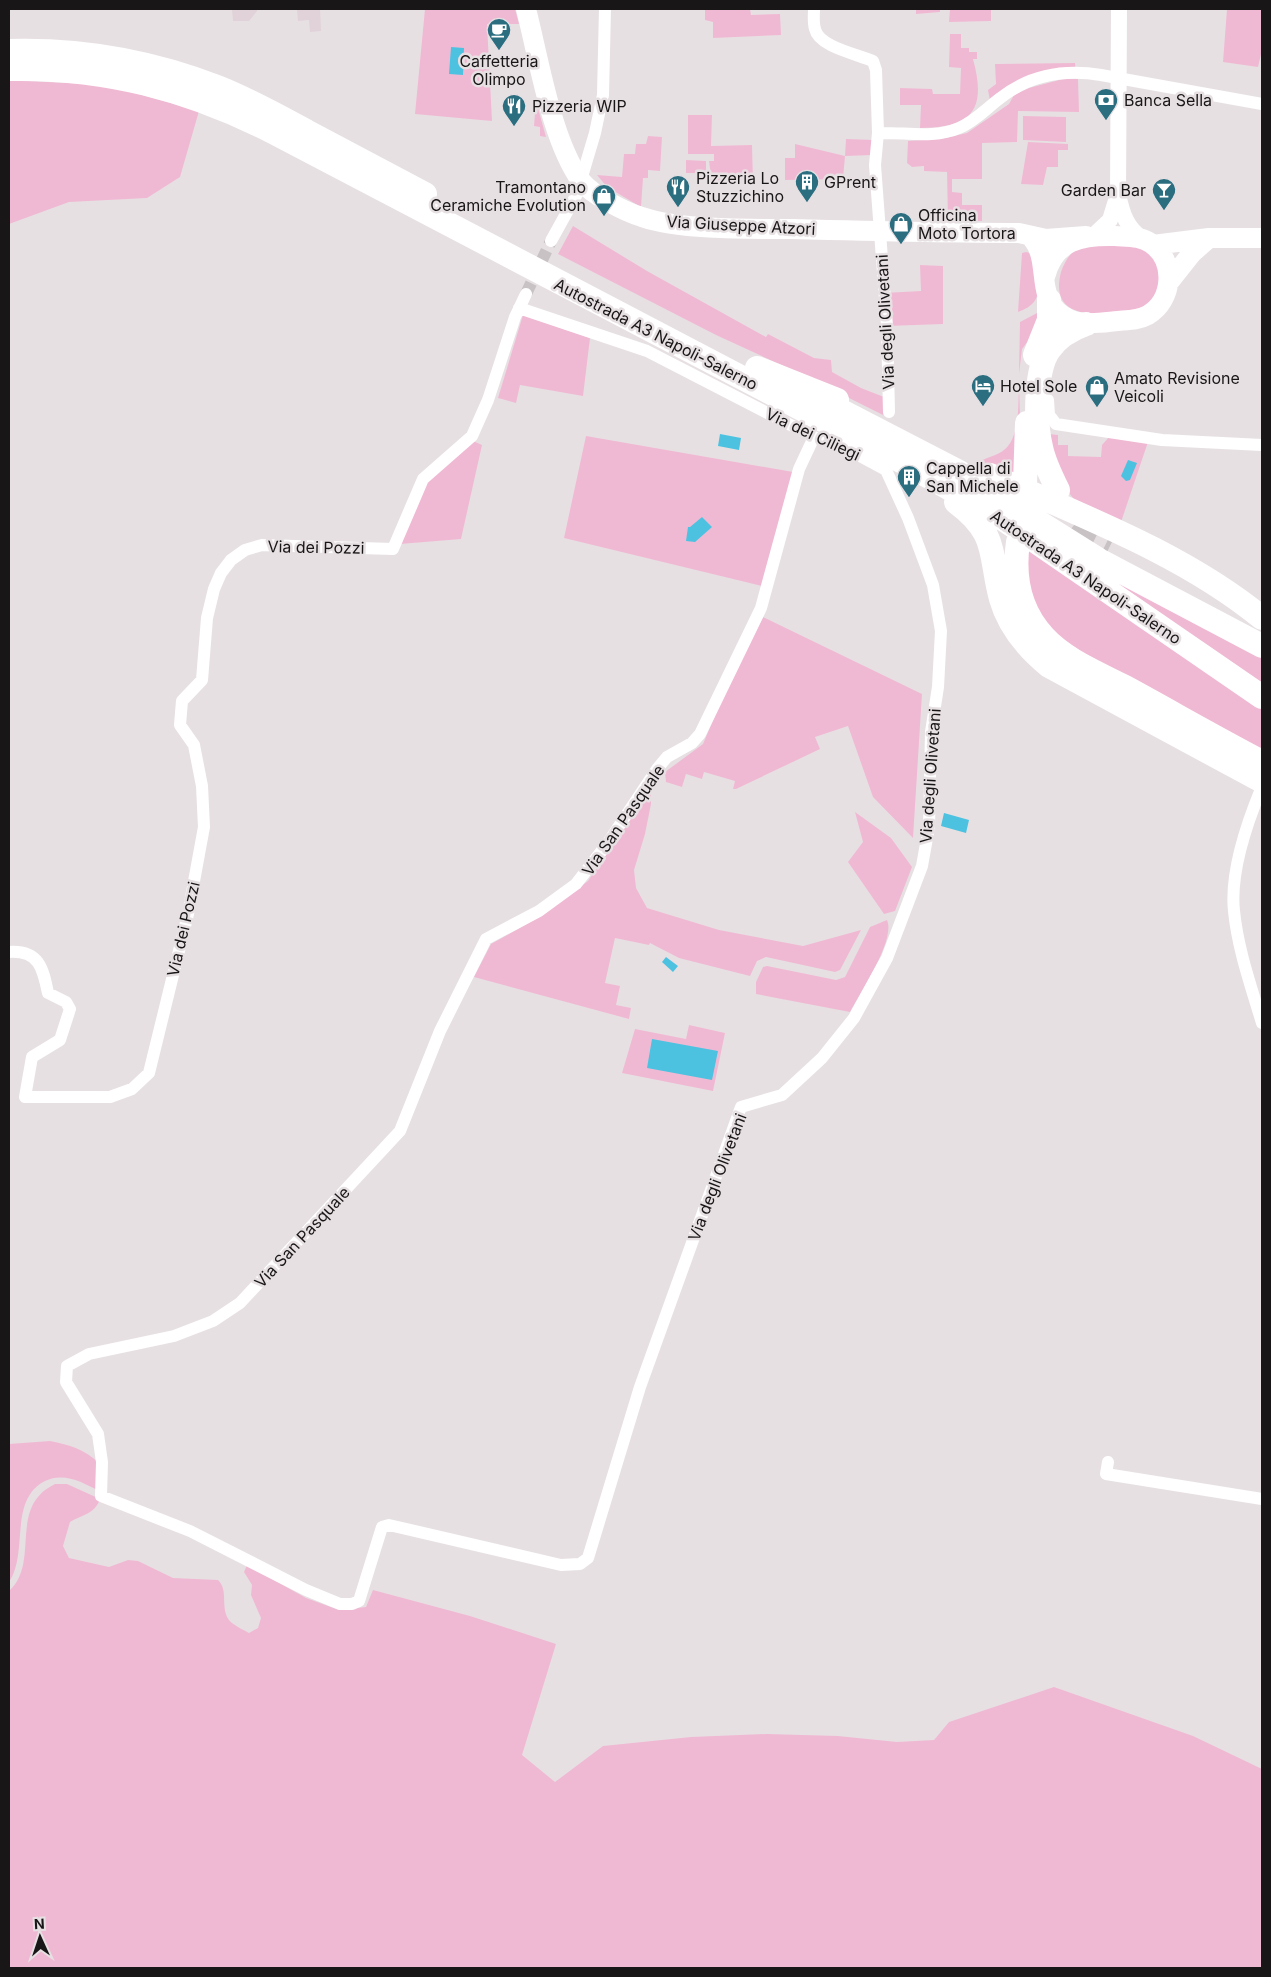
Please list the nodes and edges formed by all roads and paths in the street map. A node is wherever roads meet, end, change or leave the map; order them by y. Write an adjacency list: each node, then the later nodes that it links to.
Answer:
1 (526, 9): 10 (main road, Via Giuseppe Atzori)
2 (605, 9): 10 (street)
3 (814, 9): 9 (street, Via degli Olivetani)
4 (1119, 9): 7 (street)
5 (9, 51): 24 (highway, Autostrada A3 Napoli-Salerno)
6 (9, 69): 29 (highway, Autostrada A3 Napoli-Salerno)
7 (1120, 78): 8 (street); 9 (street); 11 (street)
8 (1262, 104)
9 (878, 133): 12 (street, Via degli Olivetani)
10 (582, 182): 12 (main road, Via Giuseppe Atzori); 17 (street)
11 (1118, 194): 13 (street); 18 (street)
12 (881, 231): 14 (main road, Via Giuseppe Atzori); 26 (street, Via degli Olivetani)
13 (1090, 235): 14 (main road, Via Giuseppe Atzori); 18 (main road, Via Giuseppe Atzori); 20 (main road, Via Giuseppe Atzori)
14 (1032, 238): 20 (main road)
15 (1209, 238): 16 (main road, Via Giuseppe Atzori); 18 (main road, Via Giuseppe Atzori); 19 (main road)
16 (1262, 238)
17 (551, 241)
18 (1148, 242): 19 (main road)
19 (1169, 282): 23 (main road)
20 (1047, 288): 23 (main road); 30 (highway)
21 (526, 294): 22 (street, Via dei Pozzi)
22 (519, 308): 27 (street, Via dei Ciliegi); 42 (street, Via dei Pozzi)
23 (1086, 324): 25 (highway)
24 (757, 368): 35 (highway); 38 (highway, Autostrada A3 Napoli-Salerno)
25 (1040, 376): 28 (street); 31 (highway)
26 (889, 412)
27 (814, 436): 29 (street, Via dei Ciliegi); 46 (street, Via San Pasquale)
28 (1262, 444)
29 (892, 465): 39 (highway, Autostrada A3 Napoli-Salerno); 41 (highway); 46 (street, Via degli Olivetani)
30 (1025, 484)
31 (1058, 490)
32 (1018, 542): 40 (highway)
33 (1112, 542): 34 (highway)
34 (1228, 607): 36 (highway); 37 (highway)
35 (1262, 618)
36 (1262, 623)
37 (1262, 633)
38 (1262, 646)
39 (1262, 697)
40 (1262, 762)
41 (1262, 785): 43 (street)
42 (9, 952)
43 (1262, 1023)
44 (1108, 1462): 45 (street)
45 (1262, 1499)
46 (580, 1564)

